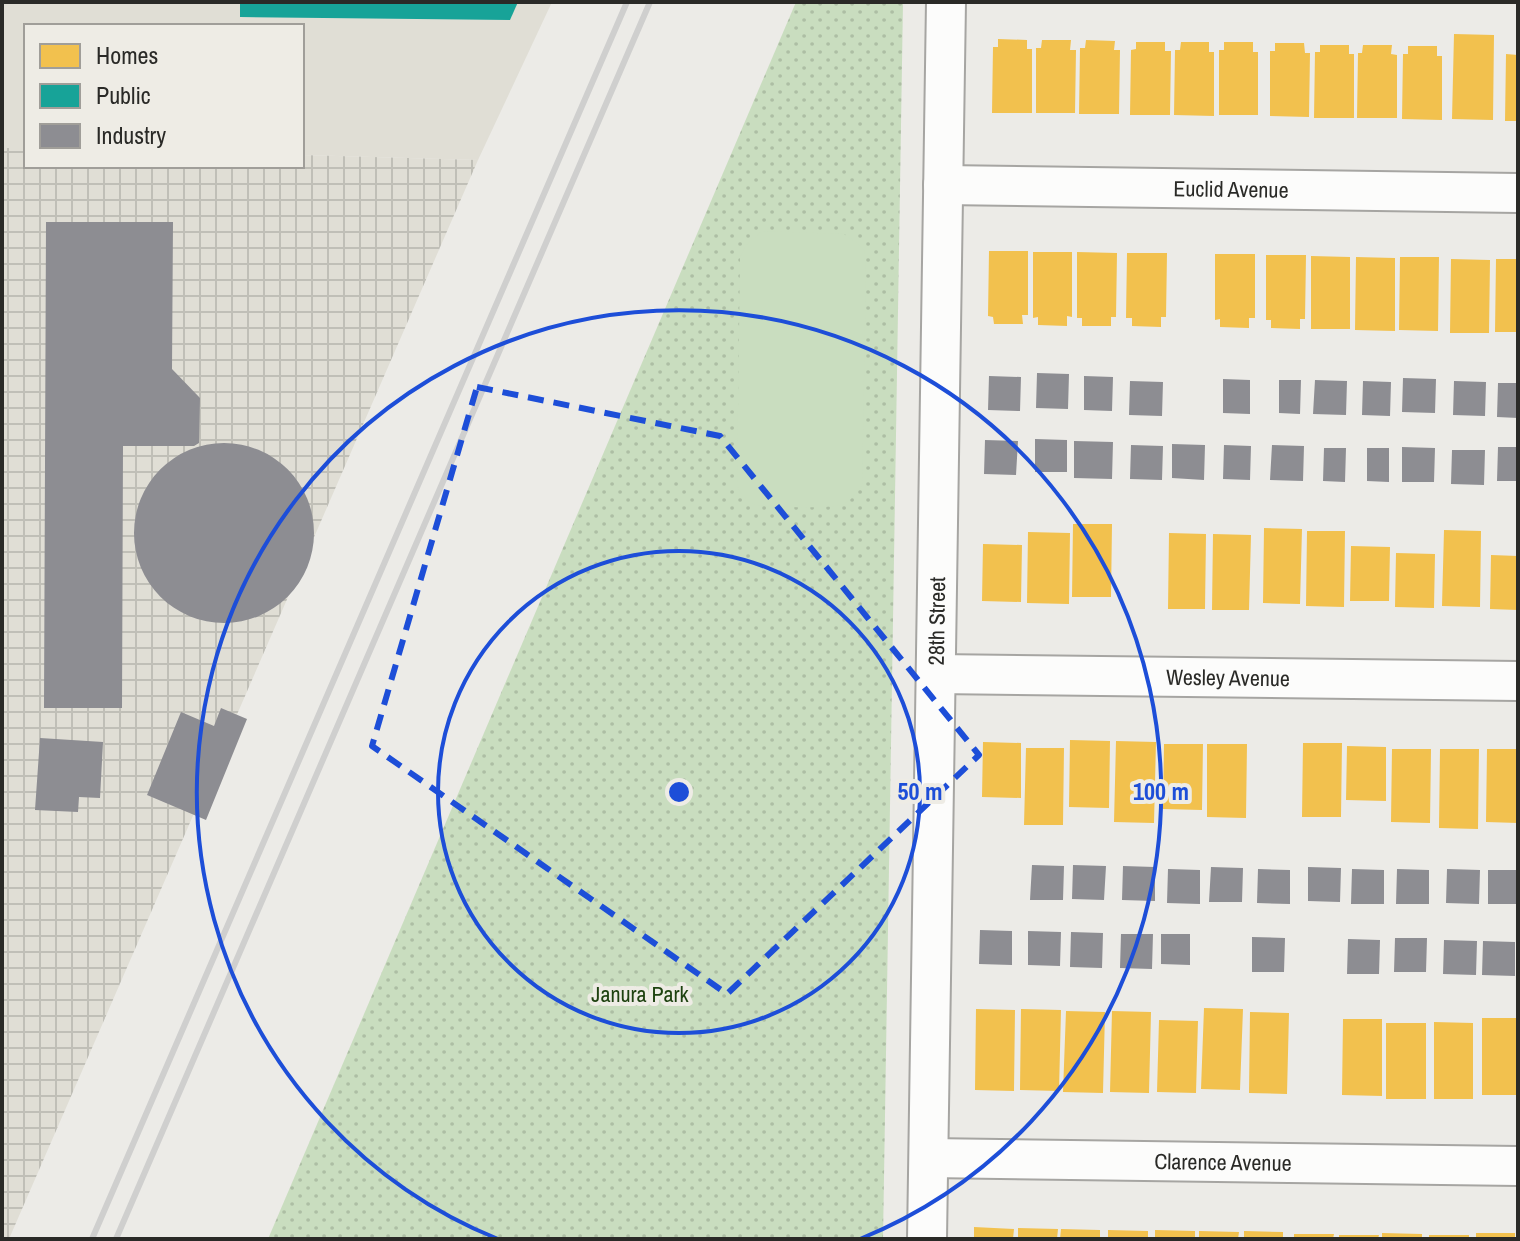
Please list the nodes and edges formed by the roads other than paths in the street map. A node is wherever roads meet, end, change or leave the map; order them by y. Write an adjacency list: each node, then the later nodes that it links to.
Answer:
1 (946, 2): 2 (street, 28th Street)
2 (943, 185): 3 (street, Euclid Avenue); 4 (street, 28th Street)
3 (1518, 193)
4 (936, 674): 5 (street, Wesley Avenue); 6 (street, 28th Street)
5 (1518, 681)
6 (929, 1158): 7 (street, Clarence Avenue); 8 (street, 28th Street)
7 (1518, 1166)
8 (927, 1239)

